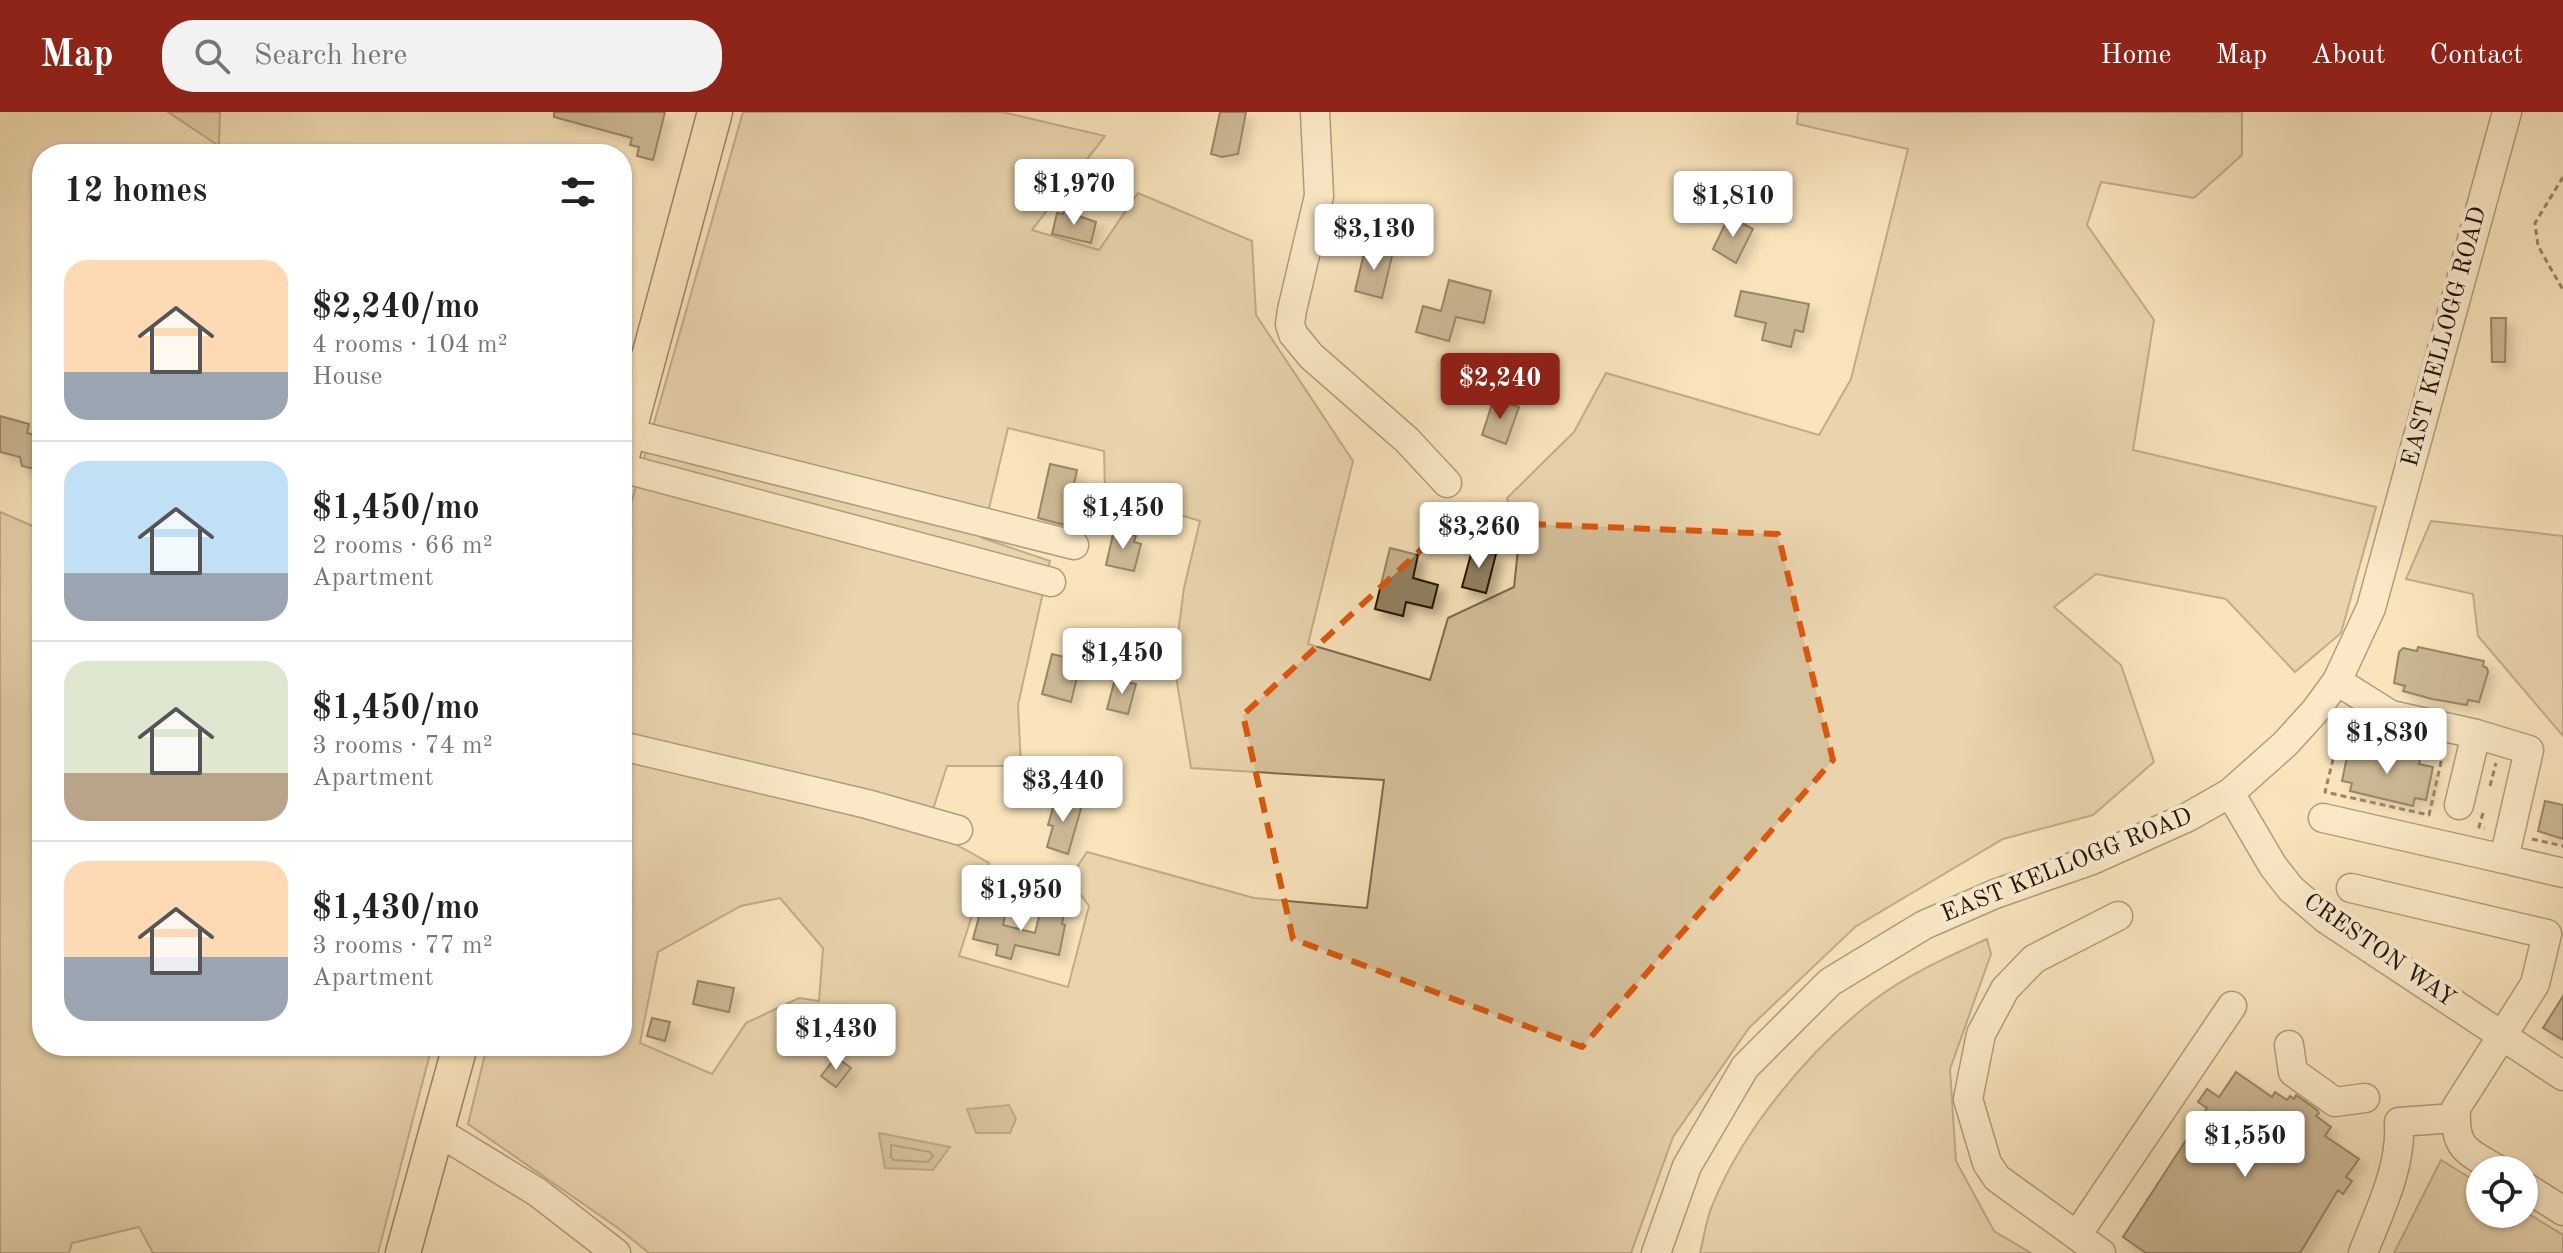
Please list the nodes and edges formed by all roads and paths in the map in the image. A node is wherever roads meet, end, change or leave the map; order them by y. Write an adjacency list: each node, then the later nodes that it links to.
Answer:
1 (715, 112): 6 (main road)
2 (1315, 112): 9 (street)
3 (2507, 112): 12 (street, EAST KELLOGG ROAD)
4 (2563, 177): 5 (path)
5 (2563, 290)
6 (632, 419)
7 (632, 447): 10 (street)
8 (632, 471): 11 (street)
9 (1447, 483)
10 (1074, 545)
11 (1051, 582)
12 (2337, 681): 14 (street); 17 (street, EAST KELLOGG ROAD)
13 (2347, 733): 16 (path)
14 (2476, 734): 18 (street); 21 (street)
15 (632, 748): 20 (street)
16 (2442, 758)
17 (2230, 793): 27 (street, CRESTON WAY); 40 (street, EAST KELLOGG ROAD)
18 (2459, 805)
19 (2323, 818): 21 (street)
20 (958, 830)
21 (2504, 859): 22 (street)
22 (2563, 873)
23 (2351, 888): 25 (street)
24 (2118, 916): 37 (street)
25 (2555, 936): 27 (street)
26 (2232, 1006): 37 (street)
27 (2502, 1036): 30 (street, CRESTON WAY); 32 (street)
28 (2289, 1045): 31 (street)
29 (457, 1056): 33 (main road)
30 (2563, 1076)
31 (2365, 1098)
32 (2455, 1118): 34 (street); 42 (street)
33 (437, 1131): 38 (main road); 39 (street)
34 (2476, 1156)
35 (2538, 1195): 36 (street)
36 (2563, 1211)
37 (2077, 1235): 41 (street)
38 (403, 1253)
39 (616, 1253)
40 (1656, 1253)
41 (2101, 1253)
42 (2363, 1253)

